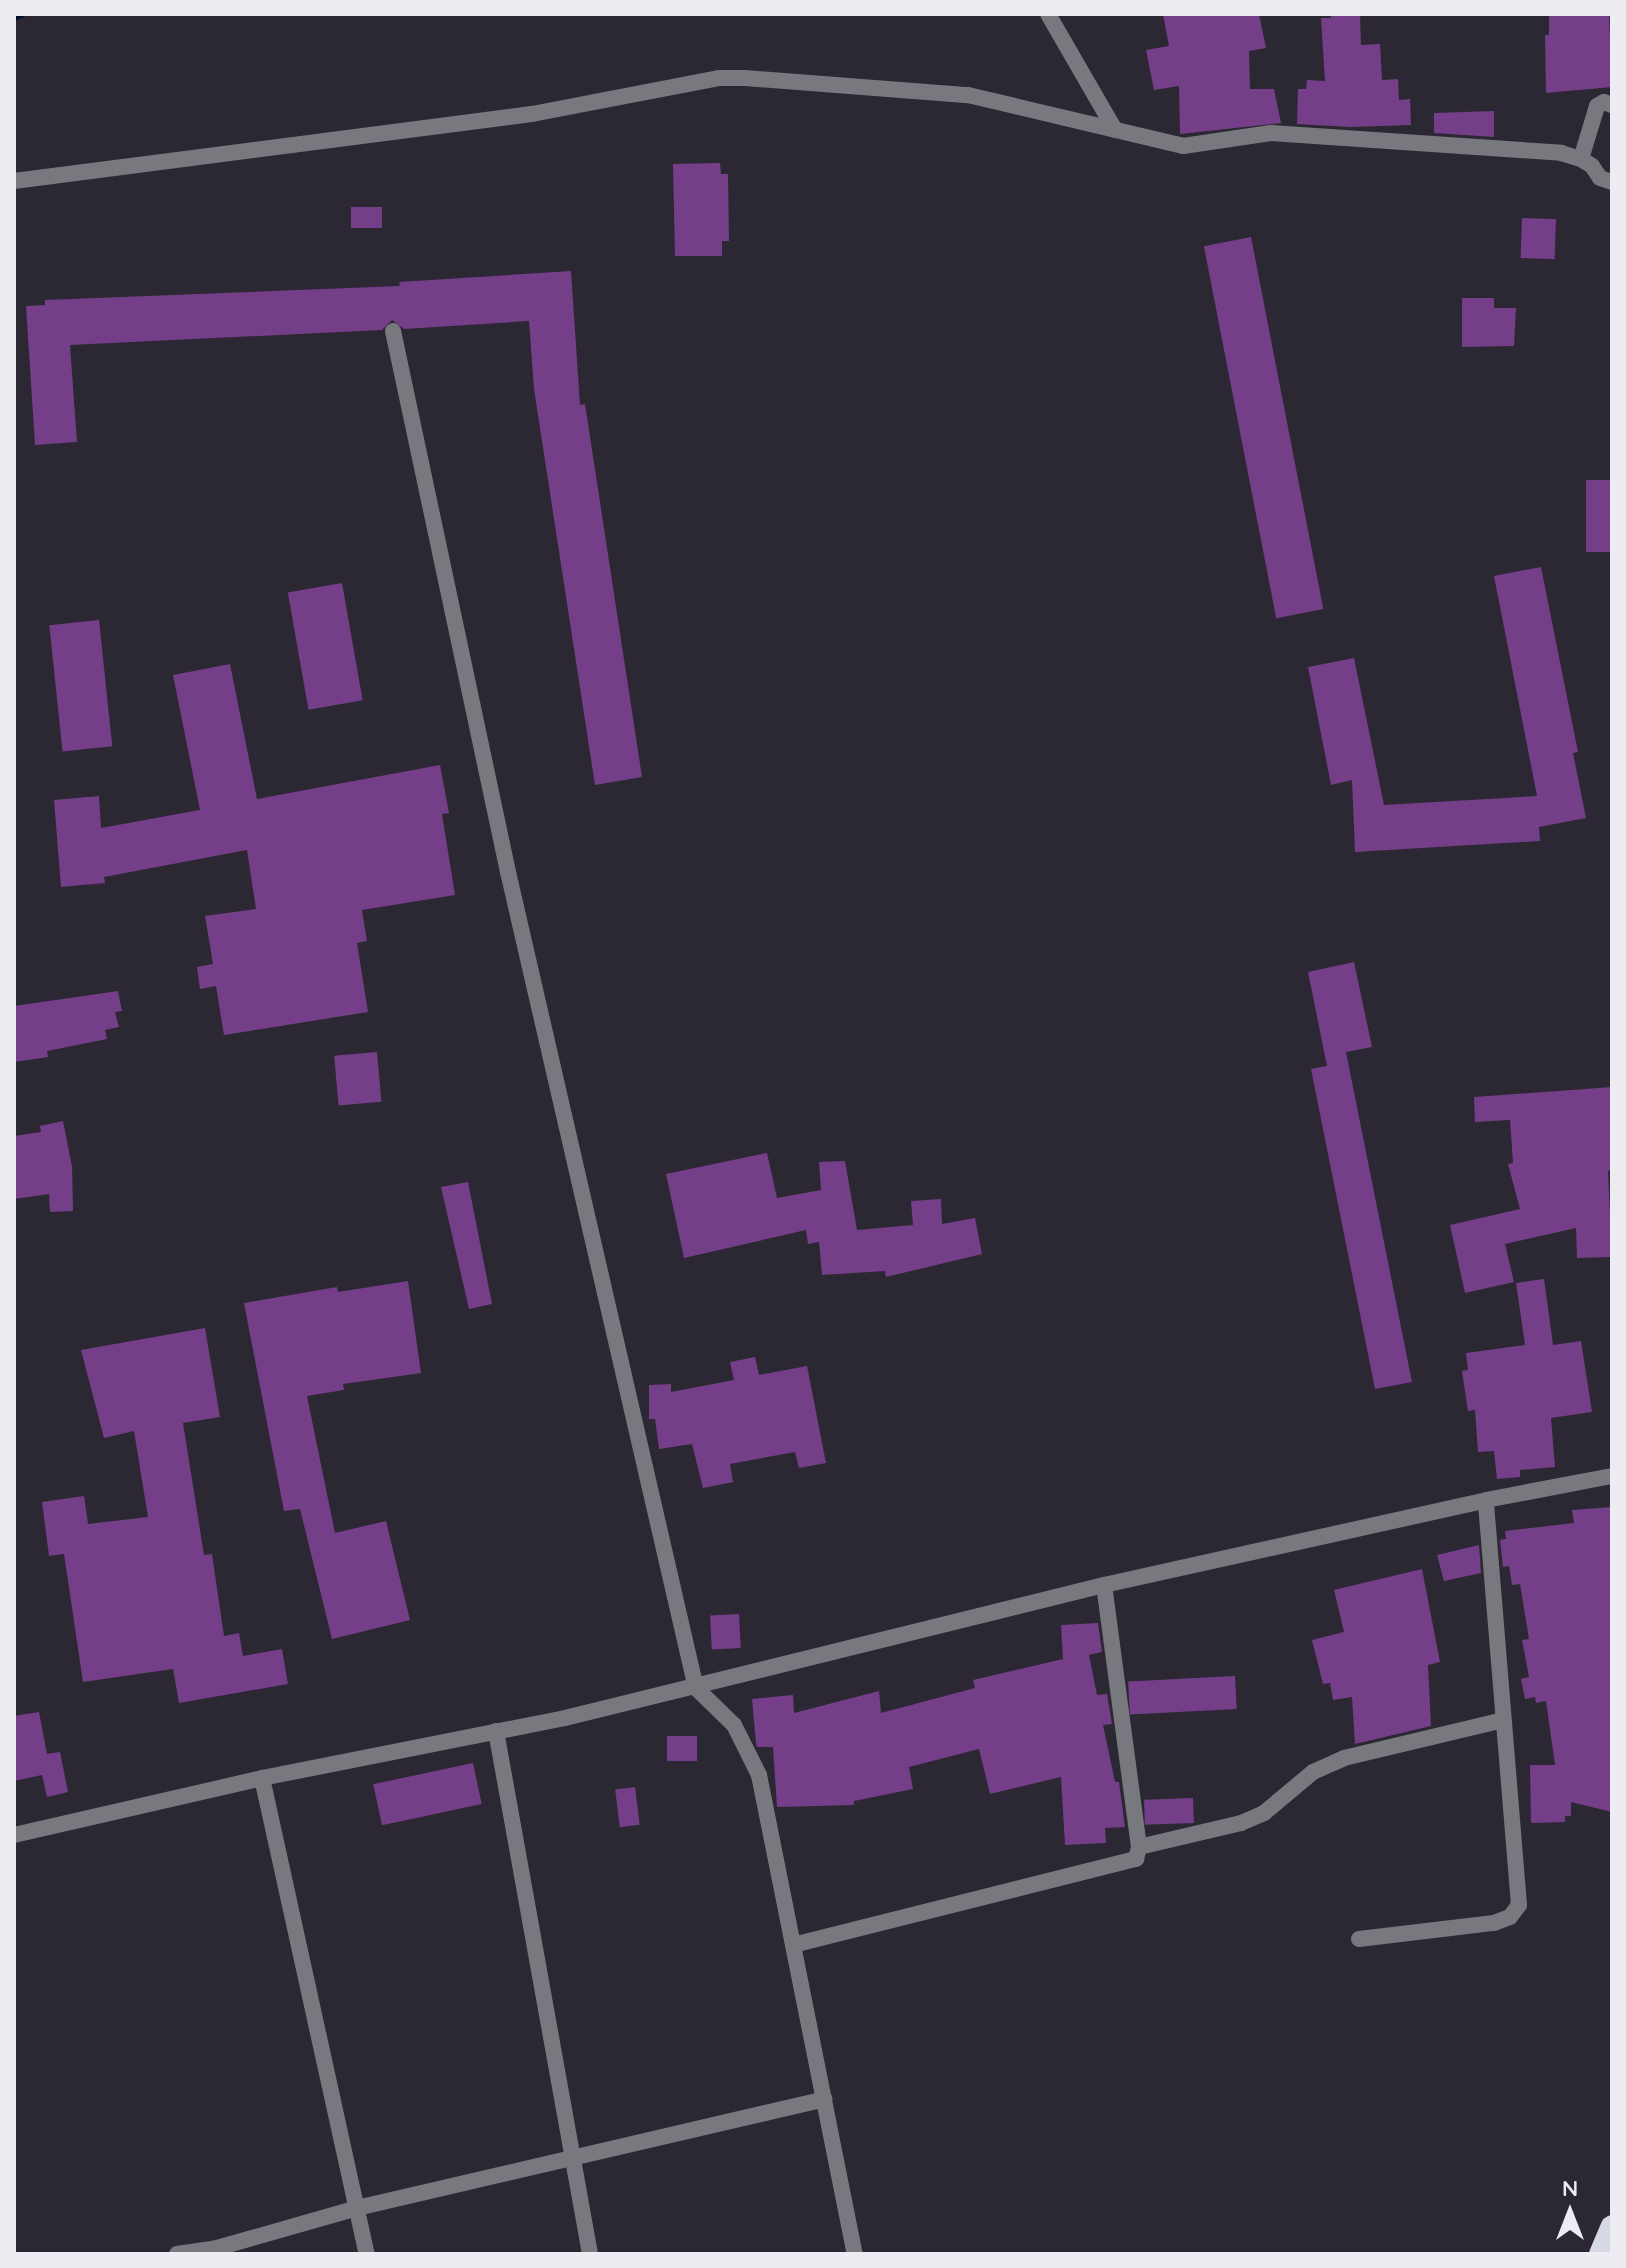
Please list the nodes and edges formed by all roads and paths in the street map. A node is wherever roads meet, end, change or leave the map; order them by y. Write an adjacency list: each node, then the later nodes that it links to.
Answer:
1 (1048, 14): 3 (street)
2 (1612, 105): 4 (street)
3 (1115, 130): 4 (street); 5 (street)
4 (1581, 159): 6 (street)
5 (14, 181)
6 (1612, 182)
7 (393, 331): 11 (street)
8 (1612, 1476): 9 (street)
9 (1486, 1500): 10 (street); 12 (street)
10 (1104, 1585): 11 (street); 16 (street)
11 (696, 1688): 13 (street); 18 (street)
12 (1504, 1720): 16 (street); 17 (street)
13 (496, 1731): 14 (street); 20 (street)
14 (262, 1778): 15 (street); 21 (street)
15 (14, 1835)
16 (1139, 1847): 18 (street)
17 (1359, 1939)
18 (793, 1945): 19 (street)
19 (824, 2099): 20 (street); 27 (street)
20 (572, 2160): 21 (street); 26 (street)
21 (357, 2208): 23 (street); 25 (street)
22 (1612, 2226): 28 (highway)
23 (217, 2251): 24 (street)
24 (177, 2254)
25 (367, 2254)
26 (590, 2254)
27 (855, 2254)
28 (1600, 2254)

